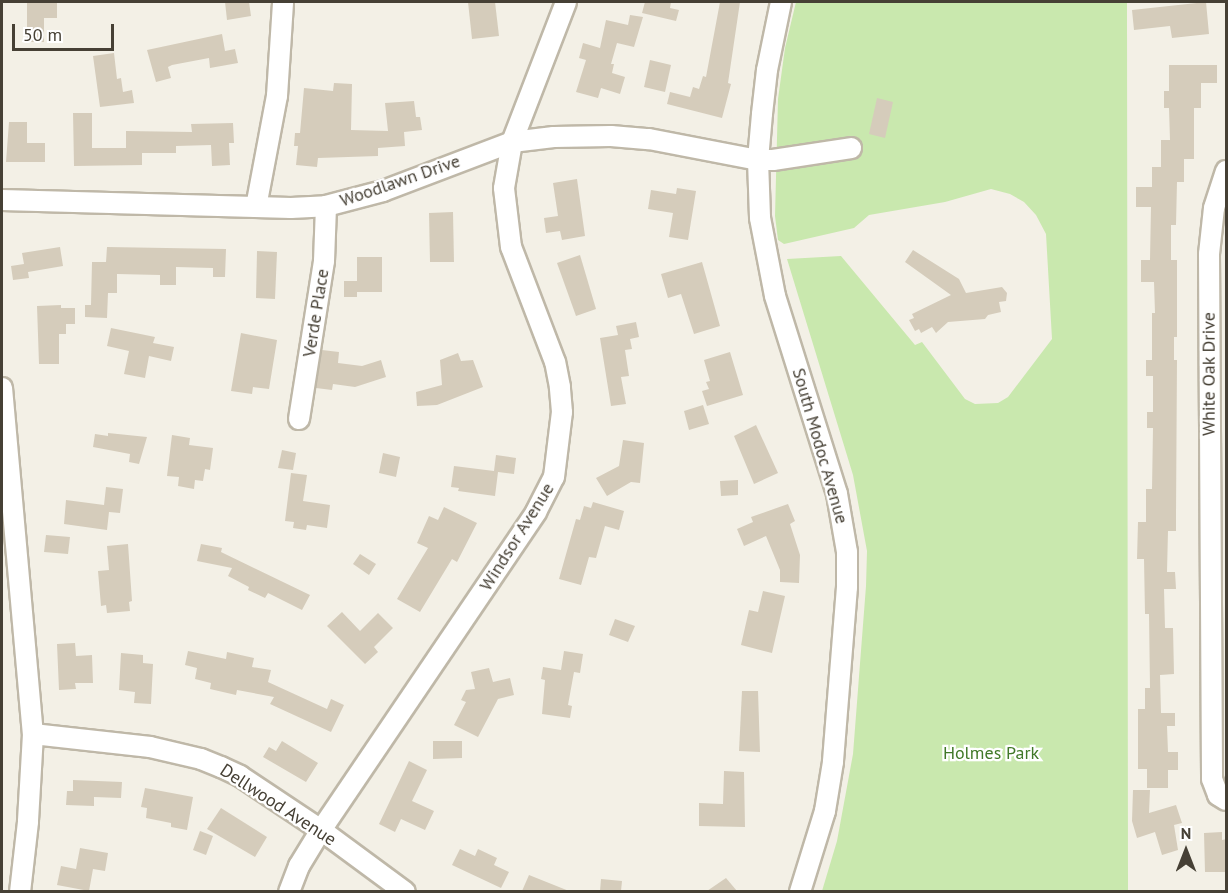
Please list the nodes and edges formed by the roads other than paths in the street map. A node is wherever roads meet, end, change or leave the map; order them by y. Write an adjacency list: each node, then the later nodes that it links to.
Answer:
1 (282, 2): 10 (street)
2 (566, 2): 4 (street, Windsor Avenue)
3 (781, 2): 6 (street, South Modoc Avenue)
4 (512, 142): 6 (street, Woodlawn Drive); 9 (street, Woodlawn Drive); 18 (street, Windsor Avenue)
5 (851, 148): 6 (street, Woodlawn Drive)
6 (758, 160): 22 (street, South Modoc Avenue)
7 (1227, 171): 14 (street, White Oak Drive)
8 (2, 200): 10 (street, Woodlawn Drive)
9 (326, 206): 10 (street, Woodlawn Drive); 12 (street, Verde Place)
10 (256, 207)
11 (2, 388): 13 (street)
12 (299, 419)
13 (4, 434): 15 (street)
14 (1218, 579): 16 (street, White Oak Drive)
15 (33, 734): 18 (street, Dellwood Avenue); 19 (street)
16 (1219, 737): 17 (street, White Oak Drive)
17 (1227, 800)
18 (321, 830): 20 (street, Windsor Avenue); 21 (street, Dellwood Avenue)
19 (20, 891)
20 (289, 891)
21 (405, 891)
22 (800, 891)

